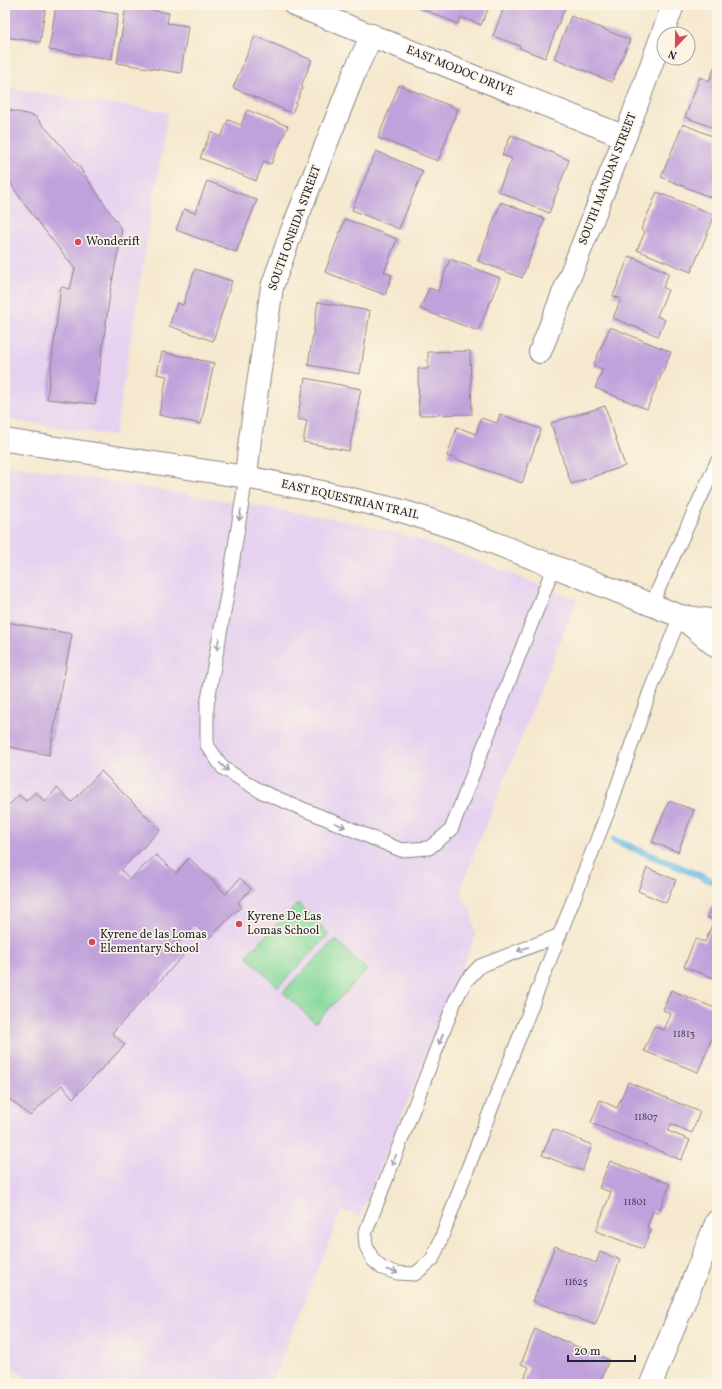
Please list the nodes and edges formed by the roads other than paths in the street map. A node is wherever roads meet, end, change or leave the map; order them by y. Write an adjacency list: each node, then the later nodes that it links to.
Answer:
1 (295, 5): 3 (street, EAST MODOC DRIVE)
2 (673, 5): 4 (street, SOUTH MANDAN STREET)
3 (372, 35): 4 (street, EAST MODOC DRIVE); 8 (street, SOUTH ONEIDA STREET)
4 (625, 137): 5 (street, SOUTH MANDAN STREET)
5 (540, 352)
6 (5, 440): 8 (street, EAST EQUESTRIAN TRAIL)
7 (717, 462): 10 (lane)
8 (246, 477): 9 (street, EAST EQUESTRIAN TRAIL); 9 (lane, one-way to 9)
9 (554, 566): 10 (street, EAST EQUESTRIAN TRAIL)
10 (651, 605): 11 (street, EAST EQUESTRIAN TRAIL)
11 (680, 616): 12 (street, EAST EQUESTRIAN TRAIL); 13 (street, EAST EQUESTRIAN TRAIL); 14 (lane)
12 (717, 622)
13 (717, 647)
14 (560, 935): 14 (lane, one-way to 14)
15 (717, 1221): 16 (street)
16 (651, 1384)

